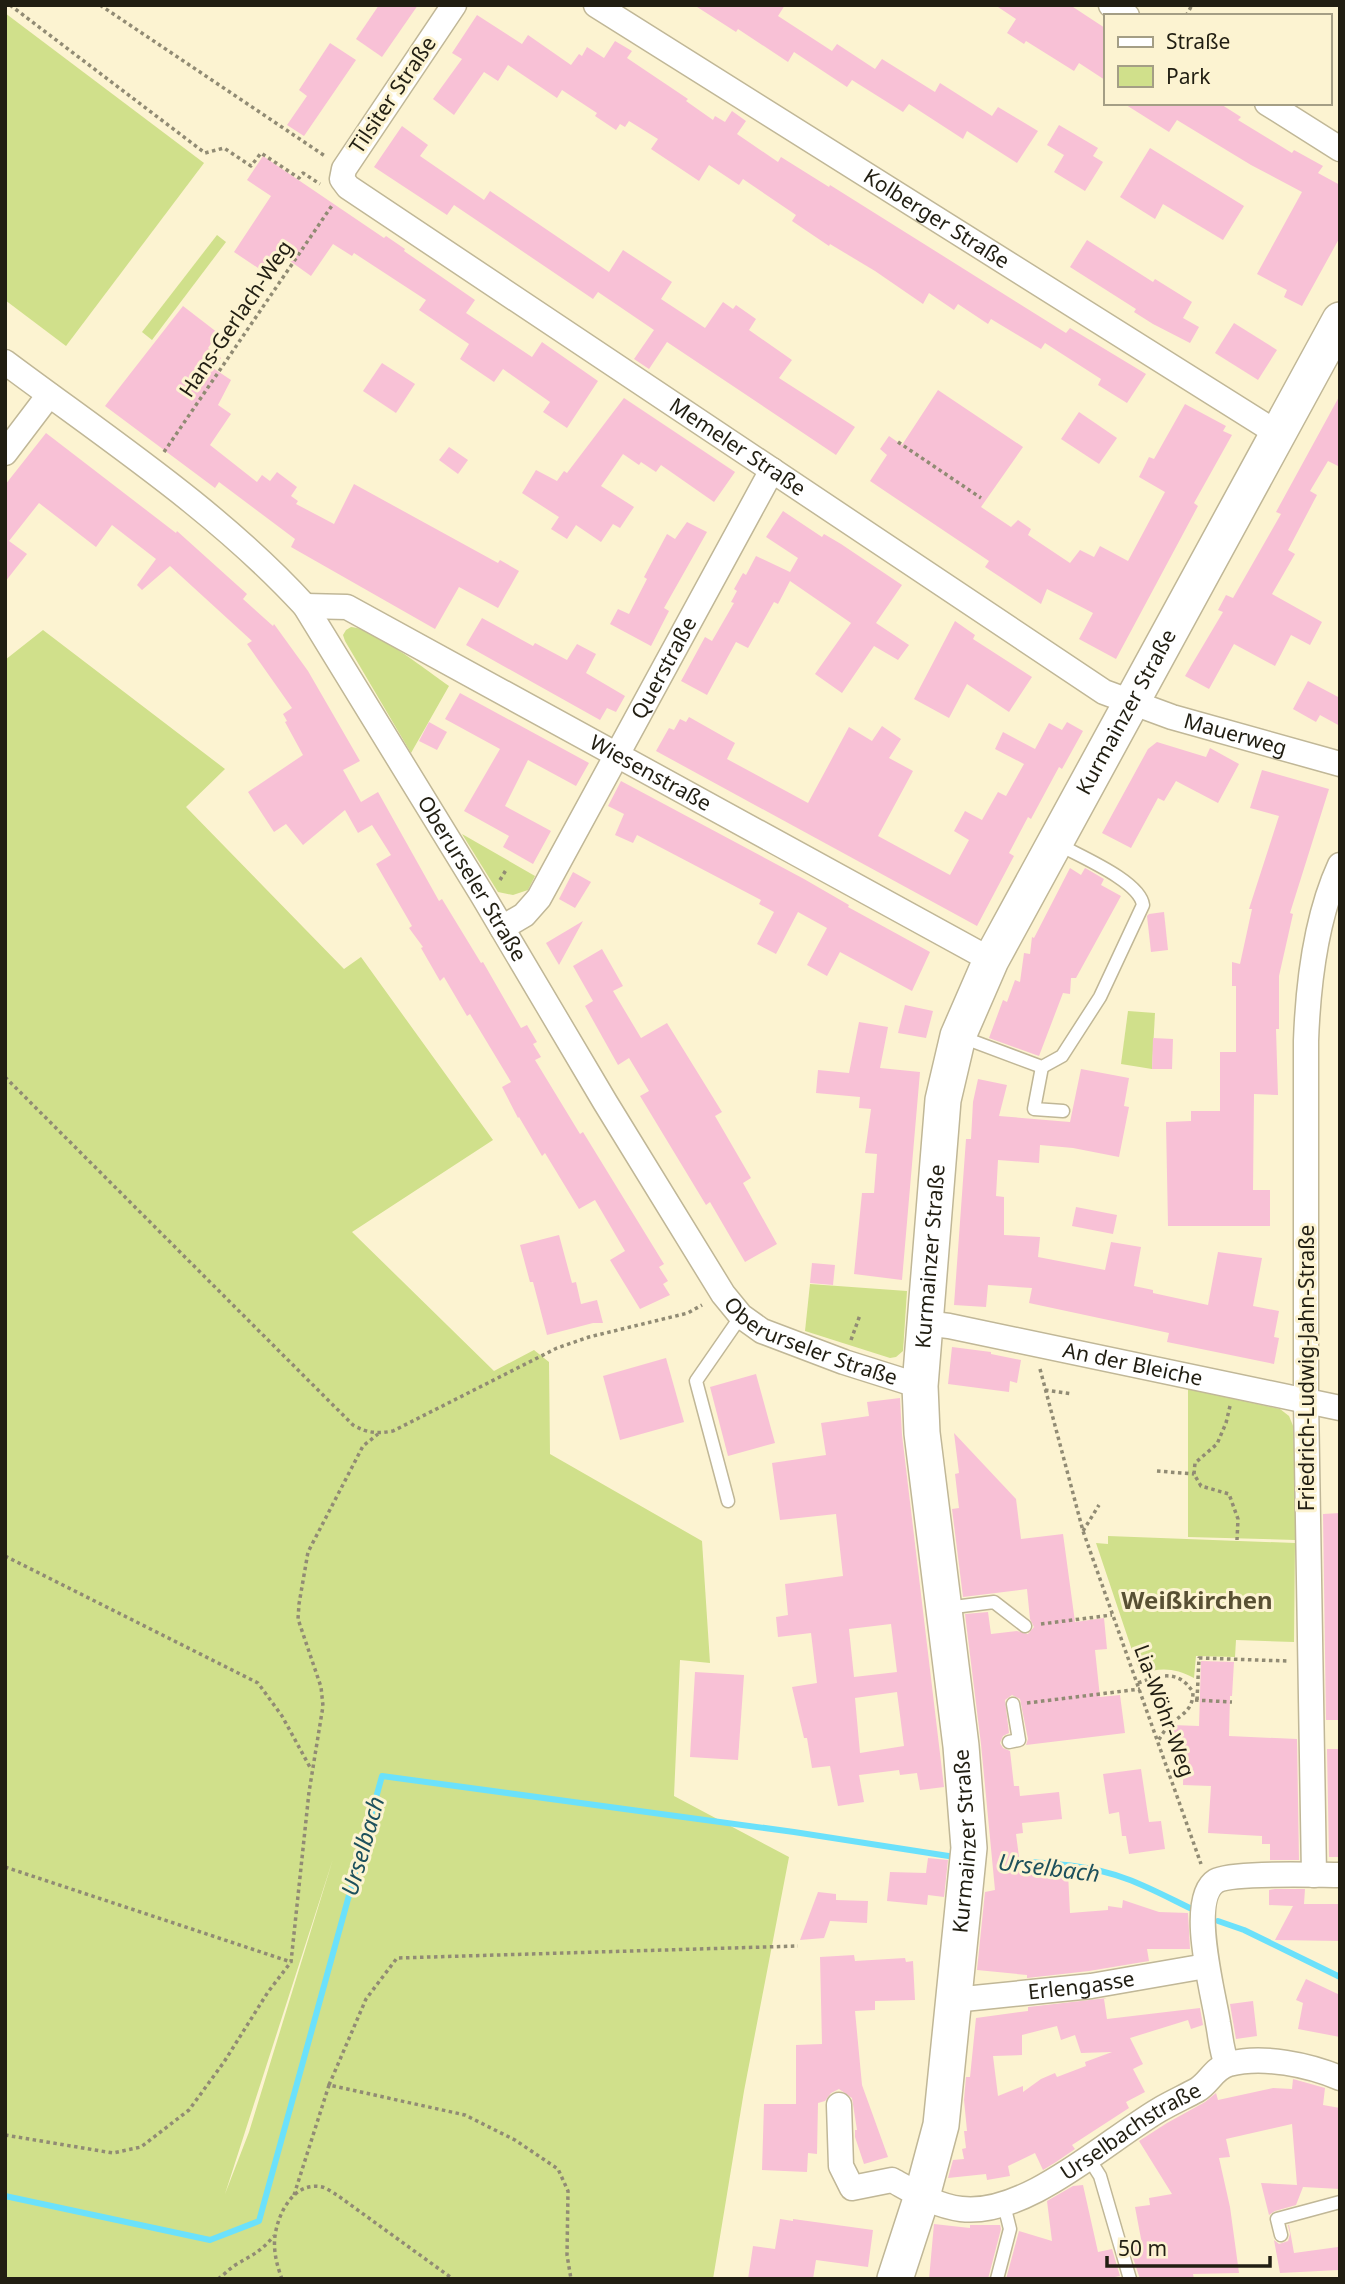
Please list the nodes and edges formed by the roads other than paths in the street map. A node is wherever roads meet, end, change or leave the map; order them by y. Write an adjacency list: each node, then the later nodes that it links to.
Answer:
1 (454, 5): 5 (street, Tilsiter Straße)
2 (596, 5): 9 (street, Kolberger Straße)
3 (1270, 105): 4 (street)
4 (1340, 149)
5 (343, 184): 11 (street, Memeler Straße)
6 (1340, 320): 9 (main road, Kurmainzer Straße)
7 (5, 362): 8 (street, Oberurseler Straße)
8 (49, 395): 10 (street); 12 (street, Oberurseler Straße)
9 (1277, 433): 13 (main road, Kurmainzer Straße)
10 (5, 453)
11 (772, 470): 13 (street, Memeler Straße); 14 (street, Querstraße)
12 (305, 606): 14 (street, Wiesenstraße); 18 (street, Oberurseler Straße)
13 (1131, 703): 15 (street, Mauerweg); 16 (main road, Kurmainzer Straße)
14 (618, 754): 18 (street, Querstraße); 19 (street, Wiesenstraße)
15 (1340, 764)
16 (1055, 842): 19 (main road, Kurmainzer Straße); 21 (lane)
17 (1340, 865): 26 (street, Friedrich-Ludwig-Jahn-Straße)
18 (502, 928): 23 (street, Oberurseler Straße)
19 (991, 960): 20 (main road, Kurmainzer Straße)
20 (958, 1036): 21 (lane); 24 (main road, Kurmainzer Straße)
21 (1042, 1067): 22 (lane)
22 (1063, 1111)
23 (741, 1317): 25 (street, Oberurseler Straße); 28 (lane)
24 (925, 1323): 25 (main road, Kurmainzer Straße); 26 (street, An der Bleiche)
25 (920, 1386): 29 (main road, Kurmainzer Straße)
26 (1306, 1401): 27 (street, An der Bleiche); 33 (street, Friedrich-Ludwig-Jahn-Straße)
27 (1340, 1408)
28 (728, 1502)
29 (943, 1608): 30 (lane); 36 (main road, Kurmainzer Straße)
30 (1025, 1626)
31 (1013, 1704): 32 (lane)
32 (1009, 1742)
33 (1314, 1875): 34 (street); 35 (street)
34 (1340, 1875)
35 (1206, 1966): 36 (street, Erlengasse); 37 (street)
36 (954, 2000): 41 (main road, Kurmainzer Straße)
37 (1227, 2064): 38 (street); 40 (street, Urselbachstraße)
38 (1340, 2078)
39 (839, 2105): 41 (street, Urselbachstraße)
40 (1088, 2157): 43 (street, Urselbachstraße); 47 (lane)
41 (922, 2196): 43 (street, Urselbachstraße); 45 (main road, Kurmainzer Straße)
42 (1340, 2202): 44 (lane)
43 (1004, 2205): 46 (lane)
44 (1281, 2235)
45 (895, 2279)
46 (997, 2279)
47 (1130, 2279)

